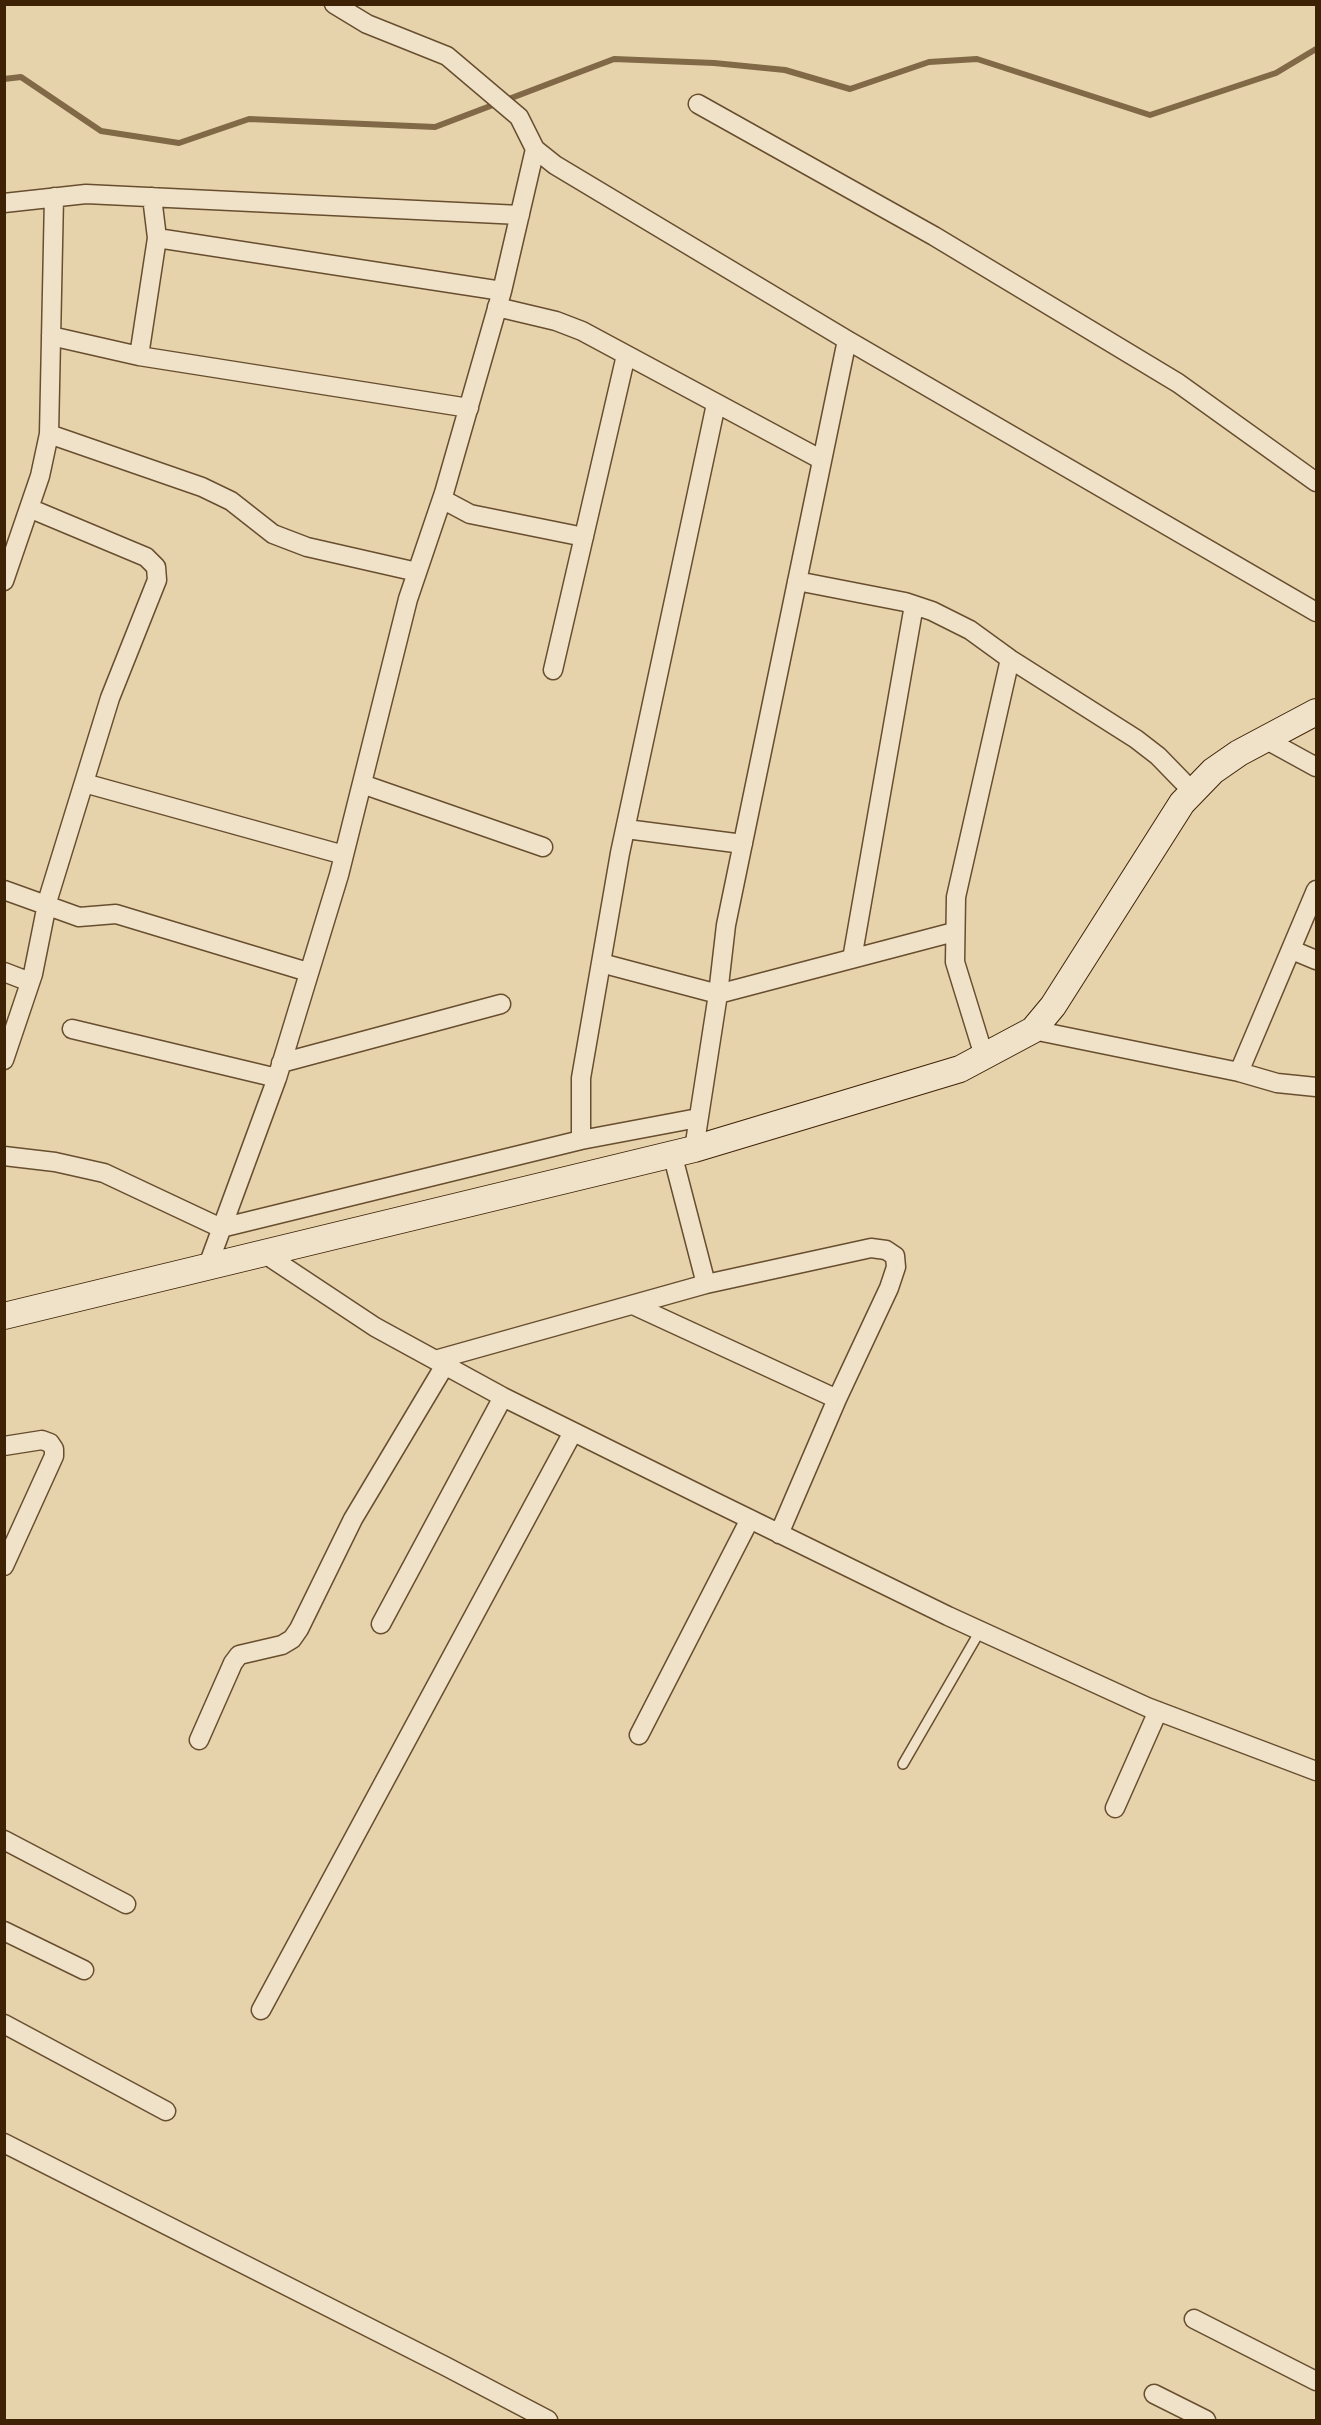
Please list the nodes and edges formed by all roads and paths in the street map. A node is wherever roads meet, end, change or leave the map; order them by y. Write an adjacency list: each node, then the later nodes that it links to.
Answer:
1 (334, 4): 3 (street)
2 (698, 105): 18 (street)
3 (536, 149): 7 (street); 11 (street)
4 (54, 197): 5 (street); 6 (street); 10 (street)
5 (152, 197): 7 (street); 8 (street)
6 (4, 203)
7 (520, 215): 9 (street)
8 (157, 238): 9 (street); 13 (street)
9 (500, 299): 12 (street); 15 (street)
10 (51, 336): 13 (street); 16 (street)
11 (847, 340): 17 (street); 26 (street)
12 (626, 355): 14 (street); 21 (street)
13 (139, 356): 15 (street)
14 (716, 404): 17 (street); 35 (street)
15 (469, 408): 19 (street)
16 (49, 434): 20 (street); 22 (street)
17 (822, 460): 24 (street)
18 (1317, 482)
19 (442, 500): 21 (street); 22 (street)
20 (29, 508): 23 (street); 32 (street)
21 (584, 537): 28 (street)
22 (417, 572): 33 (street)
23 (4, 581)
24 (797, 581): 25 (street); 36 (street)
25 (914, 606): 27 (street); 44 (street)
26 (1317, 612)
27 (1010, 659): 34 (street); 42 (street)
28 (554, 670)
29 (1317, 712): 30 (street)
30 (1264, 739): 31 (street); 34 (street)
31 (1317, 767)
32 (84, 783): 38 (street); 41 (street)
33 (362, 784): 37 (street); 38 (street)
34 (1193, 792): 53 (street)
35 (626, 829): 36 (street); 46 (street)
36 (742, 844): 50 (street)
37 (543, 847)
38 (345, 855): 48 (street)
39 (4, 890): 41 (street)
40 (1317, 890): 43 (street)
41 (46, 906): 48 (street); 49 (street)
42 (954, 932): 44 (street); 54 (street)
43 (1292, 950): 45 (street); 57 (street)
44 (852, 959): 50 (street)
45 (1317, 960)
46 (601, 963): 50 (street); 60 (street)
47 (4, 972): 49 (street)
48 (309, 972): 56 (street)
49 (30, 982): 55 (street)
50 (718, 994): 59 (street)
51 (501, 1004): 56 (street)
52 (72, 1029): 56 (street)
53 (1033, 1030): 54 (street); 57 (street)
54 (984, 1056): 61 (street)
55 (5, 1057)
56 (279, 1071): 63 (street)
57 (1239, 1072): 58 (street)
58 (1317, 1087)
59 (698, 1118): 60 (street); 61 (street)
60 (581, 1140): 63 (street)
61 (683, 1151): 64 (street); 66 (street)
62 (4, 1156): 63 (street)
63 (221, 1228): 65 (street)
64 (265, 1254): 65 (street); 69 (street)
65 (207, 1268): 68 (street)
66 (706, 1284): 67 (street); 71 (street)
67 (633, 1305): 69 (street); 71 (street)
68 (4, 1316)
69 (440, 1363): 70 (street); 81 (street)
70 (503, 1397): 72 (street); 77 (street)
71 (837, 1399): 75 (street)
72 (573, 1432): 74 (street); 89 (street)
73 (4, 1446): 76 (street)
74 (750, 1519): 75 (street); 80 (street)
75 (779, 1533): 78 (street)
76 (4, 1566)
77 (381, 1624)
78 (980, 1631): 79 (street); 82 (lane)
79 (1158, 1711): 83 (street); 84 (street)
80 (639, 1735)
81 (199, 1740)
82 (903, 1764)
83 (1317, 1771)
84 (1115, 1808)
85 (4, 1840): 86 (street)
86 (126, 1904)
87 (4, 1931): 88 (street)
88 (84, 1970)
89 (261, 2010)
90 (4, 2024): 91 (street)
91 (166, 2111)
92 (4, 2143): 96 (street)
93 (1194, 2319): 94 (street)
94 (1317, 2381)
95 (1154, 2394): 97 (street)
96 (548, 2421)
97 (1206, 2421)

